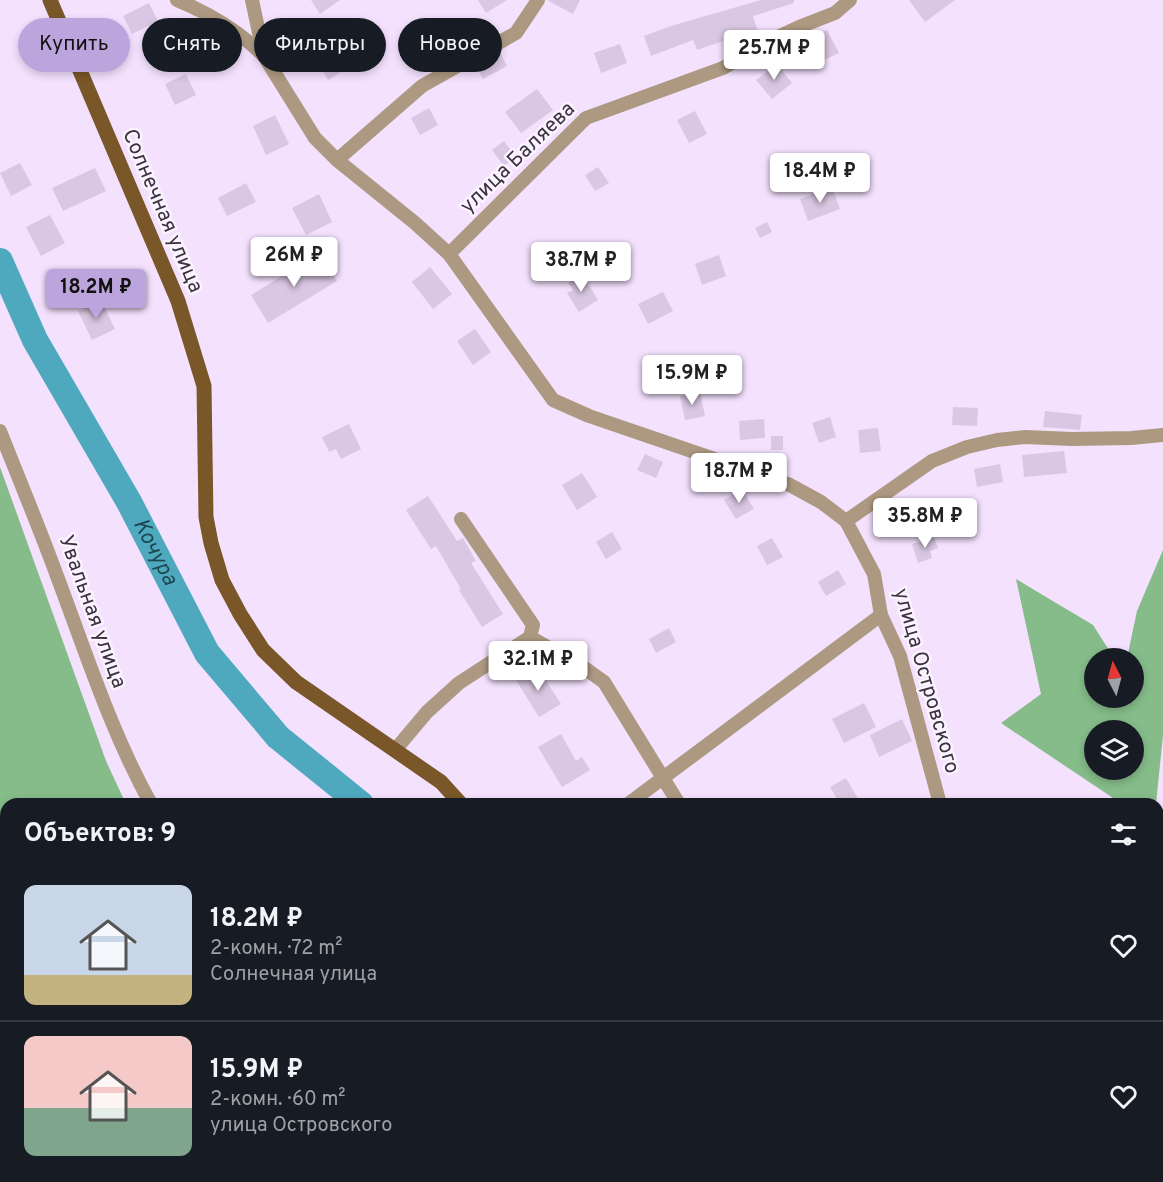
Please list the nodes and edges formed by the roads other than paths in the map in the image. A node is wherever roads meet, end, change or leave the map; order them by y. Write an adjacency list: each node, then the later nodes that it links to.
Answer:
1 (50, 0): 17 (main road, Солнечная улица)
2 (177, 0): 7 (street, улица Островского)
3 (252, 0): 6 (street, улица Островского)
4 (538, 0): 9 (street)
5 (850, 0): 10 (street, улица Баляева)
6 (256, 18)
7 (254, 46)
8 (274, 72): 9 (street, улица Островского)
9 (337, 160): 10 (street, улица Островского)
10 (449, 254): 14 (street, улица Островского)
11 (0, 431): 19 (street, Увальная улица)
12 (1163, 435): 14 (street)
13 (461, 519): 16 (street)
14 (846, 521): 15 (street, улица Островского)
15 (881, 615): 18 (street); 23 (street, улица Островского)
16 (530, 637): 17 (street); 18 (street)
17 (395, 750): 20 (main road, Солнечная улица)
18 (664, 778): 21 (street); 22 (street)
19 (148, 798)
20 (456, 798)
21 (636, 798)
22 (676, 798)
23 (938, 798)

